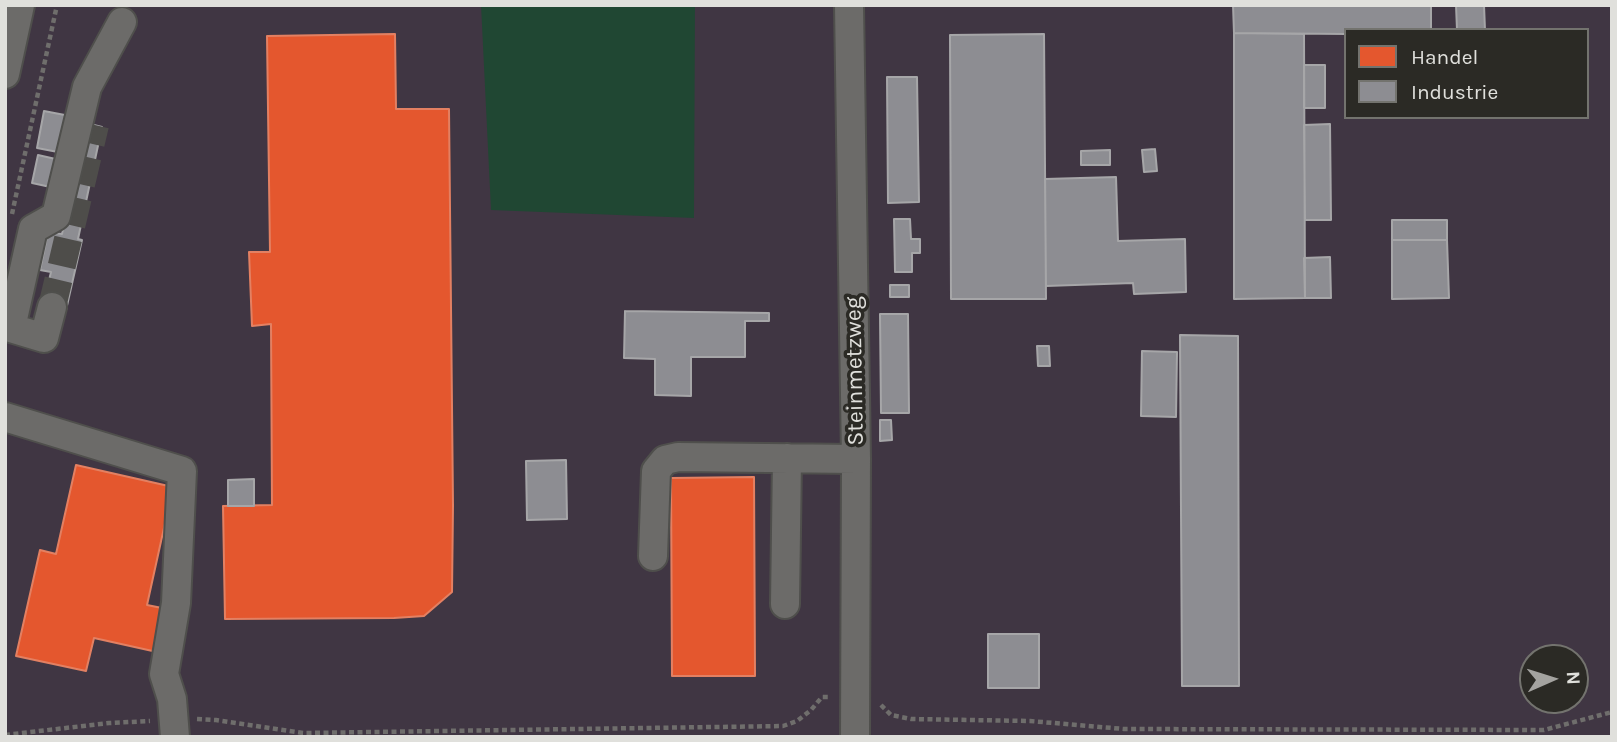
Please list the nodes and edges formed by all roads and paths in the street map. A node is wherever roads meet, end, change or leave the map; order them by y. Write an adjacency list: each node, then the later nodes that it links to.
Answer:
1 (20, 5): 5 (street)
2 (45, 5): 4 (path)
3 (849, 5): 11 (street, Steinmetzweg)
4 (57, 6): 7 (path)
5 (5, 74)
6 (95, 125): 8 (street)
7 (11, 219)
8 (56, 318)
9 (5, 418): 16 (street)
10 (787, 458): 11 (street); 12 (street); 13 (street)
11 (856, 459): 14 (street, Steinmetzweg)
12 (653, 556)
13 (785, 604)
14 (856, 696): 15 (path); 16 (path); 18 (street, Steinmetzweg)
15 (1612, 712)
16 (175, 729): 17 (path)
17 (5, 736)
18 (855, 737)

